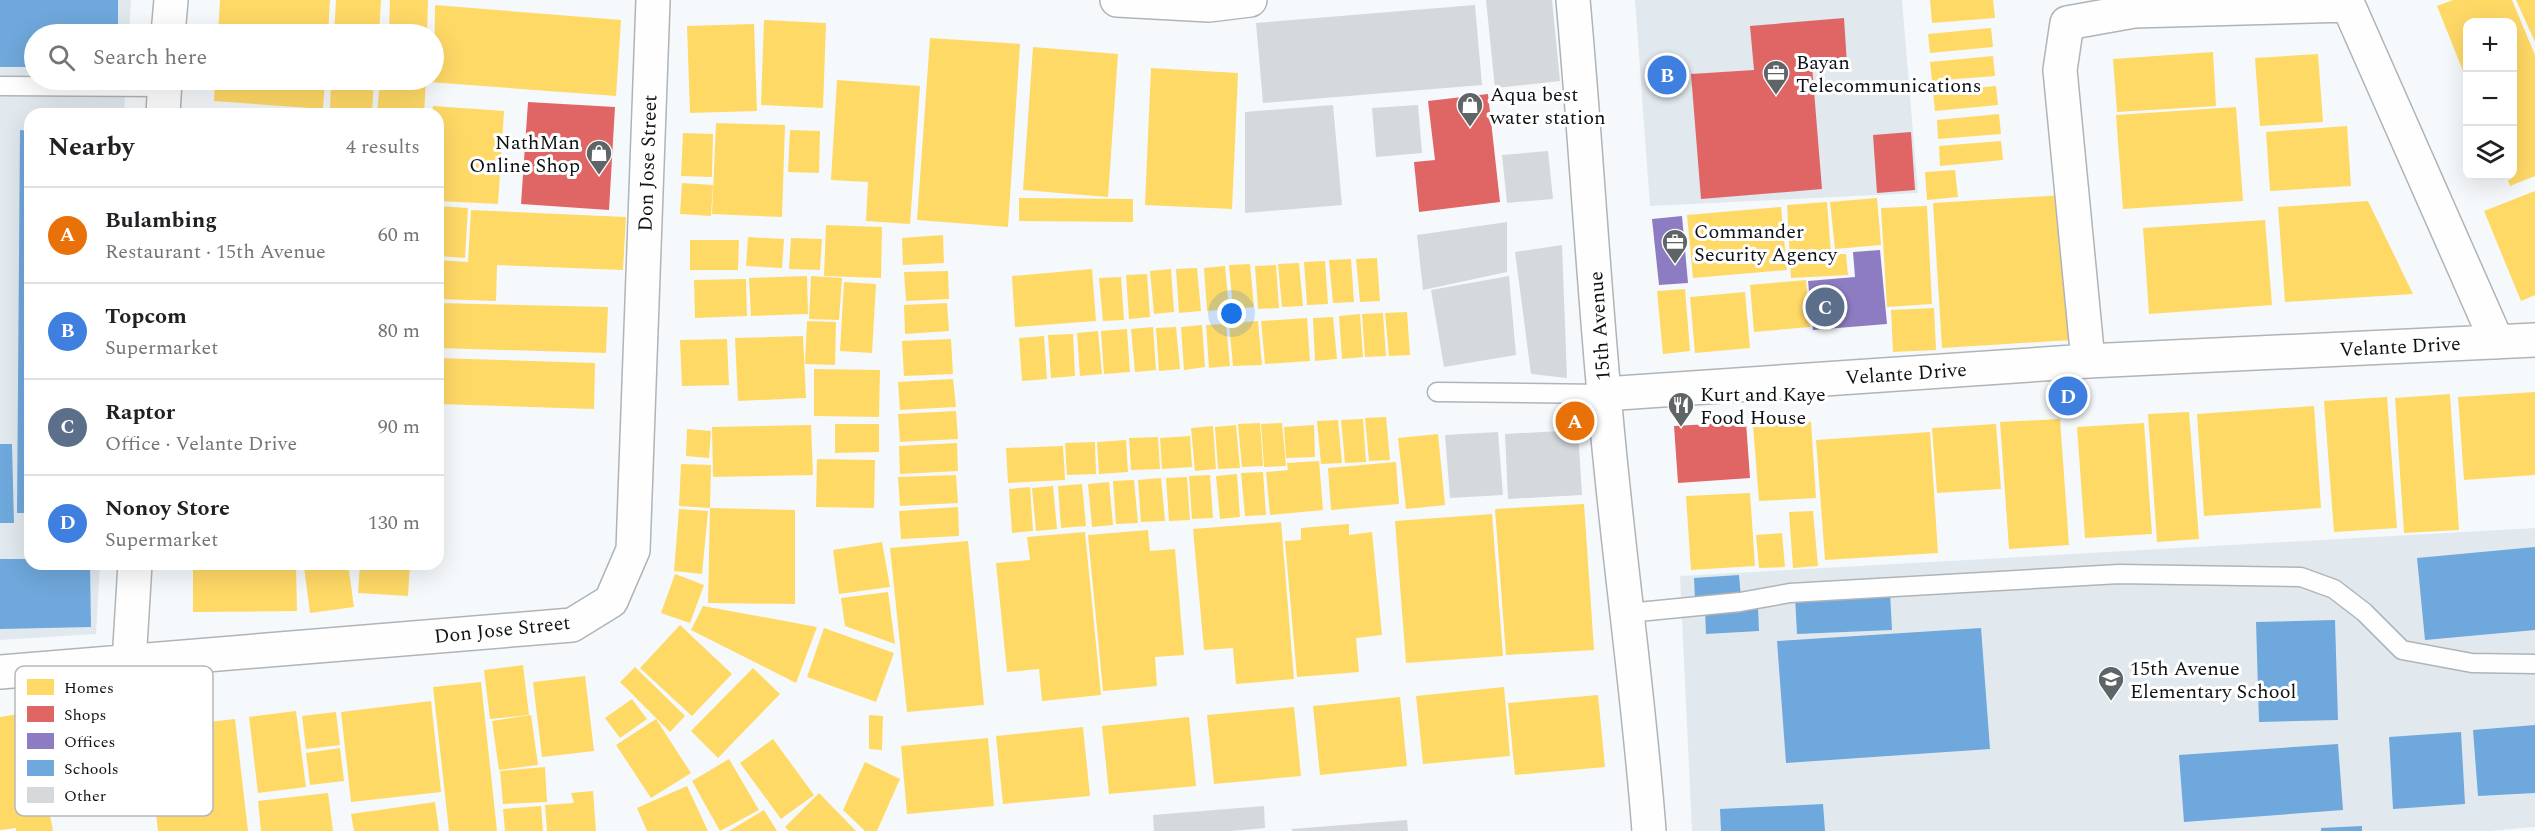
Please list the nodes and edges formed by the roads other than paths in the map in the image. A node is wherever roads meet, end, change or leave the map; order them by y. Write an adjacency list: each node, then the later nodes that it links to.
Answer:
1 (171, 0): 7 (street)
2 (653, 0): 19 (street, Don Jose Street)
3 (1117, 0): 4 (street)
4 (1250, 0)
5 (1573, 0): 16 (street, 15th Avenue)
6 (2347, 2): 13 (street); 14 (street)
7 (169, 24)
8 (0, 86): 9 (lane)
9 (24, 87)
10 (94, 90): 11 (lane)
11 (164, 93)
12 (2535, 340): 13 (street, Velante Drive)
13 (2498, 342): 14 (street, Velante Drive)
14 (2088, 361): 16 (street, Velante Drive)
15 (1437, 392): 16 (lane, Velante Drive)
16 (1604, 394): 18 (street, 15th Avenue)
17 (135, 570): 19 (street)
18 (1628, 613): 20 (lane); 24 (street, 15th Avenue)
19 (129, 662): 21 (street, Don Jose Street)
20 (2535, 664)
21 (77, 666)
22 (15, 671): 23 (street, Don Jose Street)
23 (0, 672)
24 (1649, 831)

